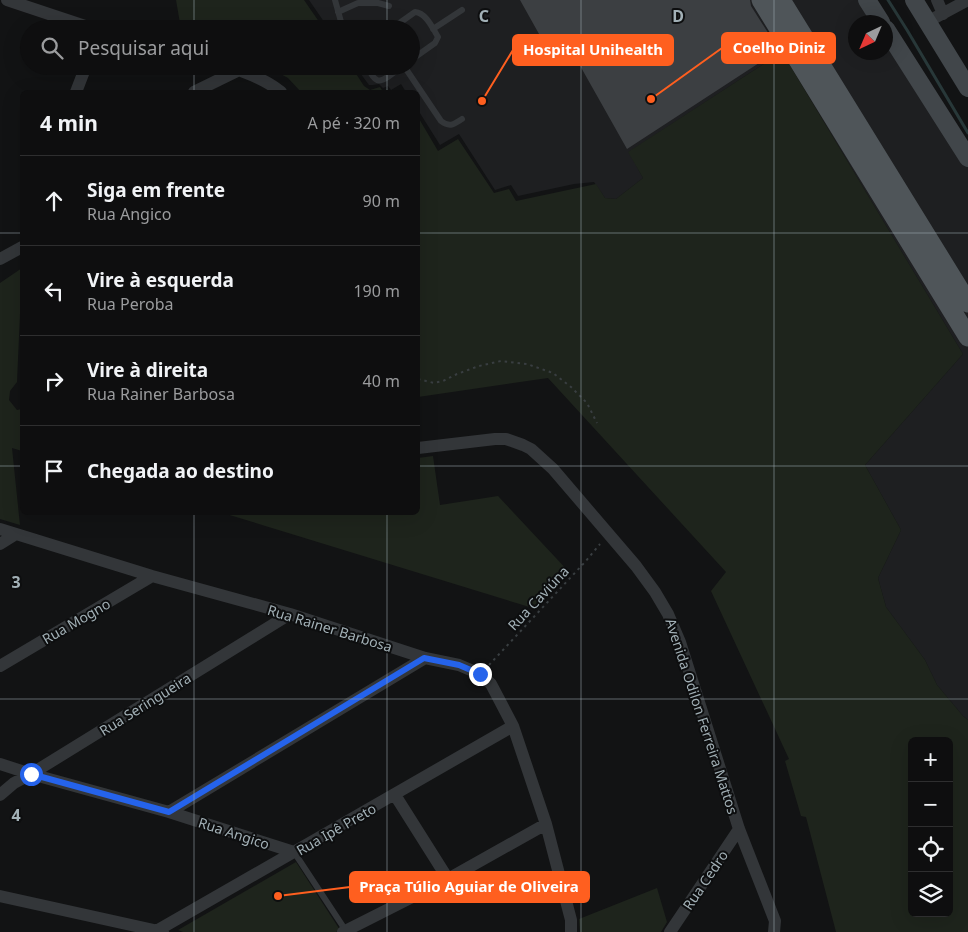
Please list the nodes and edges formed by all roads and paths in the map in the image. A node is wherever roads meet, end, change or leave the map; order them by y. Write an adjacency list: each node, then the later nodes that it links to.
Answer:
1 (7, 0): 15 (street)
2 (335, 0): 12 (lane)
3 (761, 0): 39 (main road)
4 (782, 0): 38 (main road)
5 (866, 0): 14 (street)
6 (914, 0): 18 (street)
7 (937, 0): 13 (street)
8 (968, 0): 13 (street)
9 (358, 2): 10 (lane); 12 (lane)
10 (389, 6)
11 (462, 10): 19 (lane)
12 (338, 12): 16 (lane)
13 (943, 14): 18 (street)
14 (876, 15)
15 (67, 20)
16 (340, 20)
17 (403, 20): 19 (lane)
18 (926, 22): 28 (street)
19 (433, 29): 21 (lane)
20 (893, 41): 35 (street)
21 (420, 54)
22 (83, 75): 29 (street)
23 (229, 75): 30 (street)
24 (251, 75): 31 (street)
25 (372, 75): 26 (lane)
26 (390, 75)
27 (409, 75): 32 (lane)
28 (968, 88)
29 (77, 90)
30 (198, 90)
31 (278, 90)
32 (420, 90)
33 (420, 91): 34 (lane)
34 (462, 119)
35 (968, 158)
36 (20, 246): 37 (street)
37 (0, 259)
38 (968, 303)
39 (968, 337)
40 (420, 380): 41 (path)
41 (597, 424)
42 (420, 448): 45 (street, Avenida Odilon Ferreira Mattos)
43 (0, 529): 44 (street, Rua Rainer Barbosa)
44 (16, 534): 46 (street); 47 (street, Rua Rainer Barbosa)
45 (608, 534): 51 (path, Rua Caviúna); 59 (street, Avenida Odilon Ferreira Mattos)
46 (0, 544)
47 (152, 576): 48 (street, Rua Rainer Barbosa); 50 (street, Rua Mogno)
48 (290, 614): 49 (street, Rua Rainer Barbosa); 54 (street, Rua Seringueira)
49 (424, 658): 51 (street, Rua Rainer Barbosa); 57 (street)
50 (0, 666)
51 (480, 674): 52 (street, Rua Rainer Barbosa)
52 (513, 726): 56 (street, Rua Ipê Preto); 58 (street, Rua Rainer Barbosa)
53 (0, 764): 54 (street, Rua Angico)
54 (31, 774): 55 (street, Rua Seringueira); 57 (street, Rua Angico)
55 (0, 794)
56 (395, 795): 60 (street, Rua Ipê Preto); 61 (street)
57 (169, 812): 60 (street, Rua Angico)
58 (546, 824): 61 (street); 65 (street, Rua Rainer Barbosa)
59 (739, 829): 66 (street, Rua Cedro); 67 (street, Avenida Odilon Ferreira Mattos)
60 (294, 852): 63 (street, Rua Ipê Preto); 64 (lane)
61 (448, 879): 64 (street)
62 (0, 896): 63 (street)
63 (160, 931)
64 (345, 931)
65 (571, 932)
66 (670, 932)
67 (774, 932)

